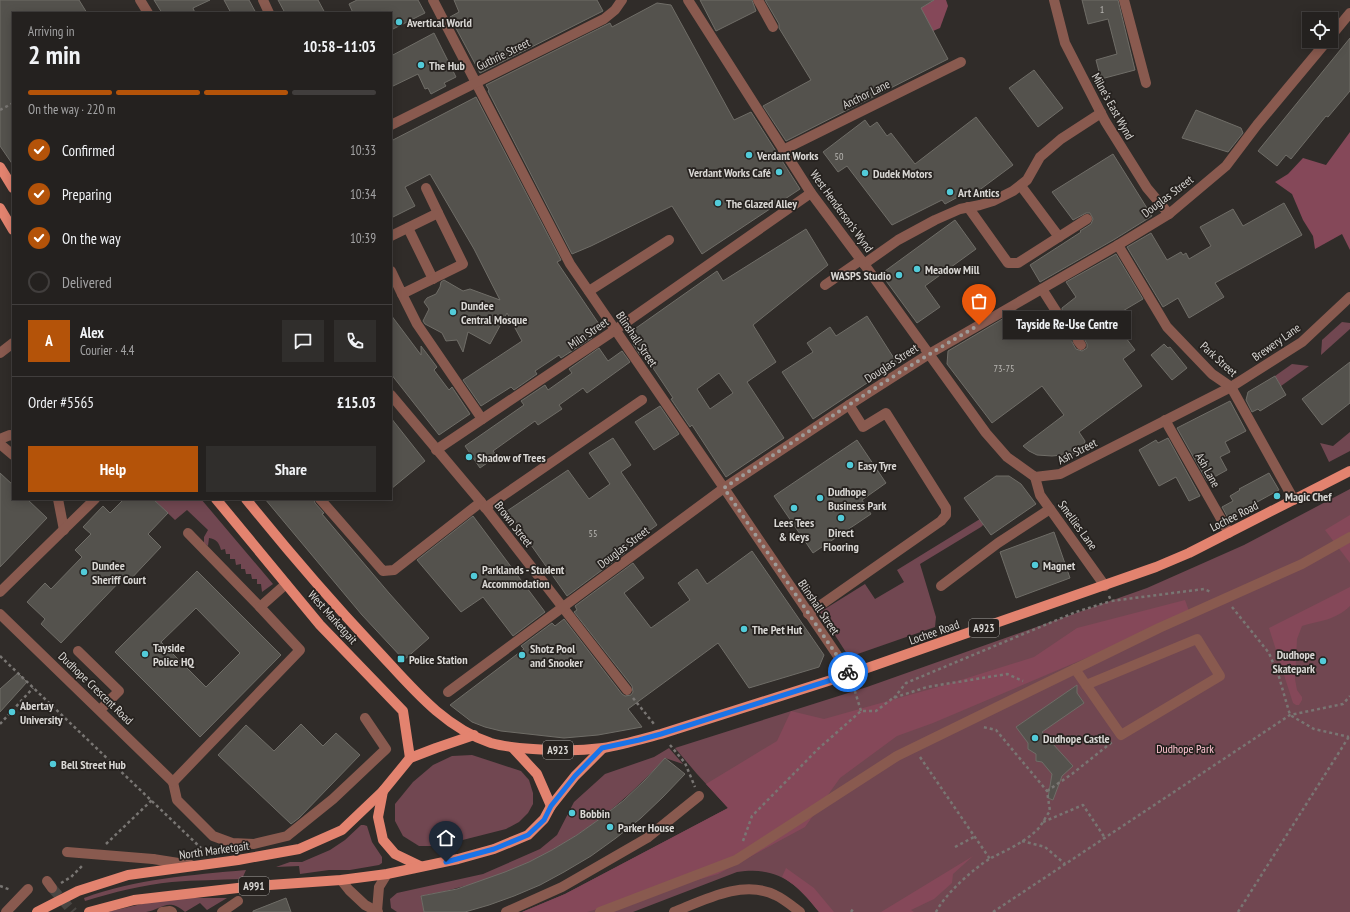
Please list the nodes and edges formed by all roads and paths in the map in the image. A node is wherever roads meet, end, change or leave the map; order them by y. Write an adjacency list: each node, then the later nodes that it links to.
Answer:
1 (140, 0): 9 (street)
2 (262, 0): 10 (street)
3 (433, 0): 16 (street, Blinshall Street)
4 (622, 0): 16 (street, Guthrie Street)
5 (688, 0): 22 (street, West Henderson's Wynd)
6 (758, 0): 12 (street)
7 (1054, 0): 20 (street, Milne's East Wynd)
8 (1124, 0): 17 (street)
9 (147, 12)
10 (268, 12)
11 (1350, 14): 13 (street)
12 (773, 26)
13 (1338, 28)
14 (1321, 48): 31 (street, Douglas Street)
15 (961, 62): 22 (street, Anchor Lane)
16 (475, 82): 21 (street, Guthrie Street); 44 (street, Blinshall Street)
17 (1146, 83)
18 (12, 104): 19 (path)
19 (0, 110)
20 (1101, 113): 25 (street); 31 (street, Milne's East Wynd)
21 (392, 124)
22 (783, 150): 27 (street, West Henderson's Wynd)
23 (0, 167): 24 (main road)
24 (12, 186)
25 (1021, 186): 28 (street); 36 (street)
26 (426, 188): 30 (street)
27 (811, 193): 39 (street, West Henderson's Wynd); 48 (street, Miln Street)
28 (968, 207): 36 (street); 39 (street)
29 (0, 209): 33 (main road)
30 (438, 213): 34 (street); 40 (street)
31 (1169, 214): 38 (street, Douglas Street)
32 (1087, 219): 36 (street)
33 (12, 228)
34 (408, 228): 35 (street); 40 (street)
35 (392, 236)
36 (1059, 237)
37 (669, 240): 44 (street)
38 (1118, 245): 43 (street, Douglas Street); 52 (street, Park Street)
39 (863, 262): 42 (street); 51 (street, West Henderson's Wynd)
40 (433, 279): 45 (street)
41 (394, 283): 45 (street)
42 (825, 285)
43 (1042, 289): 47 (street); 51 (street, Douglas Street)
44 (589, 292): 48 (street, Blinshall Street)
45 (402, 294): 56 (street)
46 (1350, 297): 52 (street, Brewery Lane)
47 (1056, 312)
48 (615, 330): 56 (street, Miln Street); 65 (street, Blinshall Street)
49 (12, 344): 50 (street)
50 (0, 353)
51 (929, 354): 55 (street, Douglas Street); 64 (street)
52 (1231, 387): 57 (street, Ash Street); 71 (street, Park Street)
53 (392, 396): 61 (street, Brown Street)
54 (642, 400): 72 (street)
55 (849, 405): 65 (street, Douglas Street); 87 (street)
56 (482, 419): 61 (street, Miln Street)
57 (1165, 420): 64 (street, Ash Street); 76 (street, Ash Lane)
58 (12, 436): 59 (street)
59 (0, 439)
60 (0, 444): 62 (street)
61 (436, 450): 72 (street, Brown Street)
62 (12, 454)
63 (1350, 470): 71 (main road, Lochee Road / A923)
64 (1035, 477): 73 (street, Smellies Lane)
65 (724, 488): 85 (street, Douglas Street); 87 (street, Blinshall Street)
66 (58, 500): 74 (street)
67 (94, 500): 74 (street)
68 (217, 500): 78 (main road, West Marketgait)
69 (247, 500): 106 (main road, West Marketgait)
70 (321, 500): 72 (street)
71 (1294, 500): 76 (main road, Lochee Road / A923)
72 (483, 505): 85 (street, Brown Street)
73 (1050, 509): 79 (street); 80 (street, Smellies Lane)
74 (64, 530): 81 (street)
75 (188, 533): 84 (street)
76 (1228, 533): 80 (main road, Lochee Road / A923)
77 (1350, 537): 82 (street)
78 (286, 584): 84 (street); 114 (main road, West Marketgait)
79 (941, 586)
80 (1105, 586): 83 (path); 91 (main road, Lochee Road / A923)
81 (0, 592)
82 (1225, 599): 83 (path); 90 (street); 101 (path)
83 (1111, 601): 98 (path)
84 (260, 607): 115 (street)
85 (562, 608): 95 (street, Brown Street); 96 (street, Douglas Street)
86 (0, 614): 99 (street, Dudhope Crescent Road)
87 (808, 614): 91 (street, Blinshall Street)
88 (78, 651): 99 (street)
89 (0, 656): 94 (path)
90 (1075, 668): 92 (street); 93 (street)
91 (850, 674): 100 (path); 105 (main road, Lochee Road / A923)
92 (1086, 685): 107 (street); 107 (street)
93 (1036, 687): 98 (path); 112 (street)
94 (33, 688): 103 (path); 125 (path)
95 (627, 690): 105 (path)
96 (448, 692)
97 (1350, 696): 101 (path)
98 (893, 698): 100 (path)
99 (100, 710): 115 (street, Dudhope Crescent Road)
100 (861, 711): 128 (path)
101 (1290, 715): 108 (path); 122 (path)
102 (365, 718): 115 (street)
103 (0, 724)
104 (976, 726): 117 (path)
105 (661, 734): 111 (main road, Lochee Road / A923)
106 (474, 735): 110 (main road, West Marketgait); 114 (main road, A991)
107 (1121, 735): 117 (path)
108 (1349, 736): 149 (path)
109 (670, 744): 118 (path)
110 (513, 748): 111 (main road, Lochee Road / A923); 119 (main road)
111 (602, 748): 119 (main road, A923)
112 (917, 752): 113 (path); 121 (path); 128 (street)
113 (926, 753)
114 (410, 758): 116 (main road, A991)
115 (173, 782)
116 (383, 791): 130 (main road, North Marketgait / A991); 131 (main road, A991)
117 (1047, 791): 120 (path)
118 (699, 796): 143 (street)
119 (551, 806): 131 (main road, A991)
120 (1043, 822): 122 (path); 123 (path)
121 (974, 837): 124 (path); 127 (path)
122 (1105, 838): 129 (path)
123 (1022, 841): 127 (path); 129 (path)
124 (955, 847)
125 (201, 848)
126 (67, 852): 130 (street, bridge)
127 (990, 859): 147 (path)
128 (736, 860): 144 (street)
129 (1065, 864): 148 (path)
130 (193, 866): 137 (main road, North Marketgait / A991)
131 (420, 866): 132 (main road, A991)
132 (387, 874): 133 (main road, A991); 142 (street)
133 (341, 880): 138 (main road, A991); 142 (street)
134 (28, 889): 136 (street, bridge)
135 (238, 901): 141 (street)
136 (6, 912)
137 (37, 912)
138 (89, 912)
139 (162, 912): 140 (street)
140 (172, 912)
141 (222, 912)
142 (378, 912)
143 (506, 912)
144 (600, 912)
145 (674, 912): 146 (street)
146 (800, 912)
147 (936, 912)
148 (993, 912)
149 (1238, 912)

